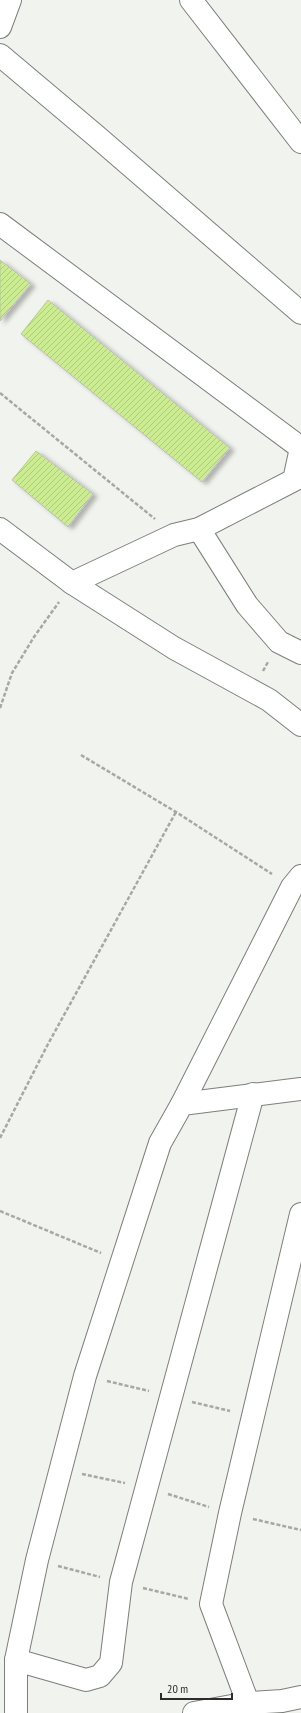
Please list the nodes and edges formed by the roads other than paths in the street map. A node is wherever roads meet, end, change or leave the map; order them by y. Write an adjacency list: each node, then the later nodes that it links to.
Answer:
1 (10, 0): 3 (street)
2 (191, 0): 5 (street)
3 (0, 27)
4 (0, 55): 7 (street)
5 (301, 142)
6 (0, 224): 8 (street)
7 (301, 314)
8 (301, 448): 10 (street)
9 (0, 529): 11 (street)
10 (199, 529): 11 (street); 12 (street)
11 (72, 583): 13 (street)
12 (301, 653)
13 (301, 725)
14 (297, 882): 17 (street)
15 (301, 1089): 16 (street)
16 (253, 1094): 17 (street); 19 (street)
17 (182, 1104): 19 (street)
18 (301, 1214): 21 (street)
19 (16, 1660): 22 (street)
20 (301, 1697): 21 (street)
21 (248, 1703): 23 (street)
22 (16, 1713)
23 (194, 1713)

